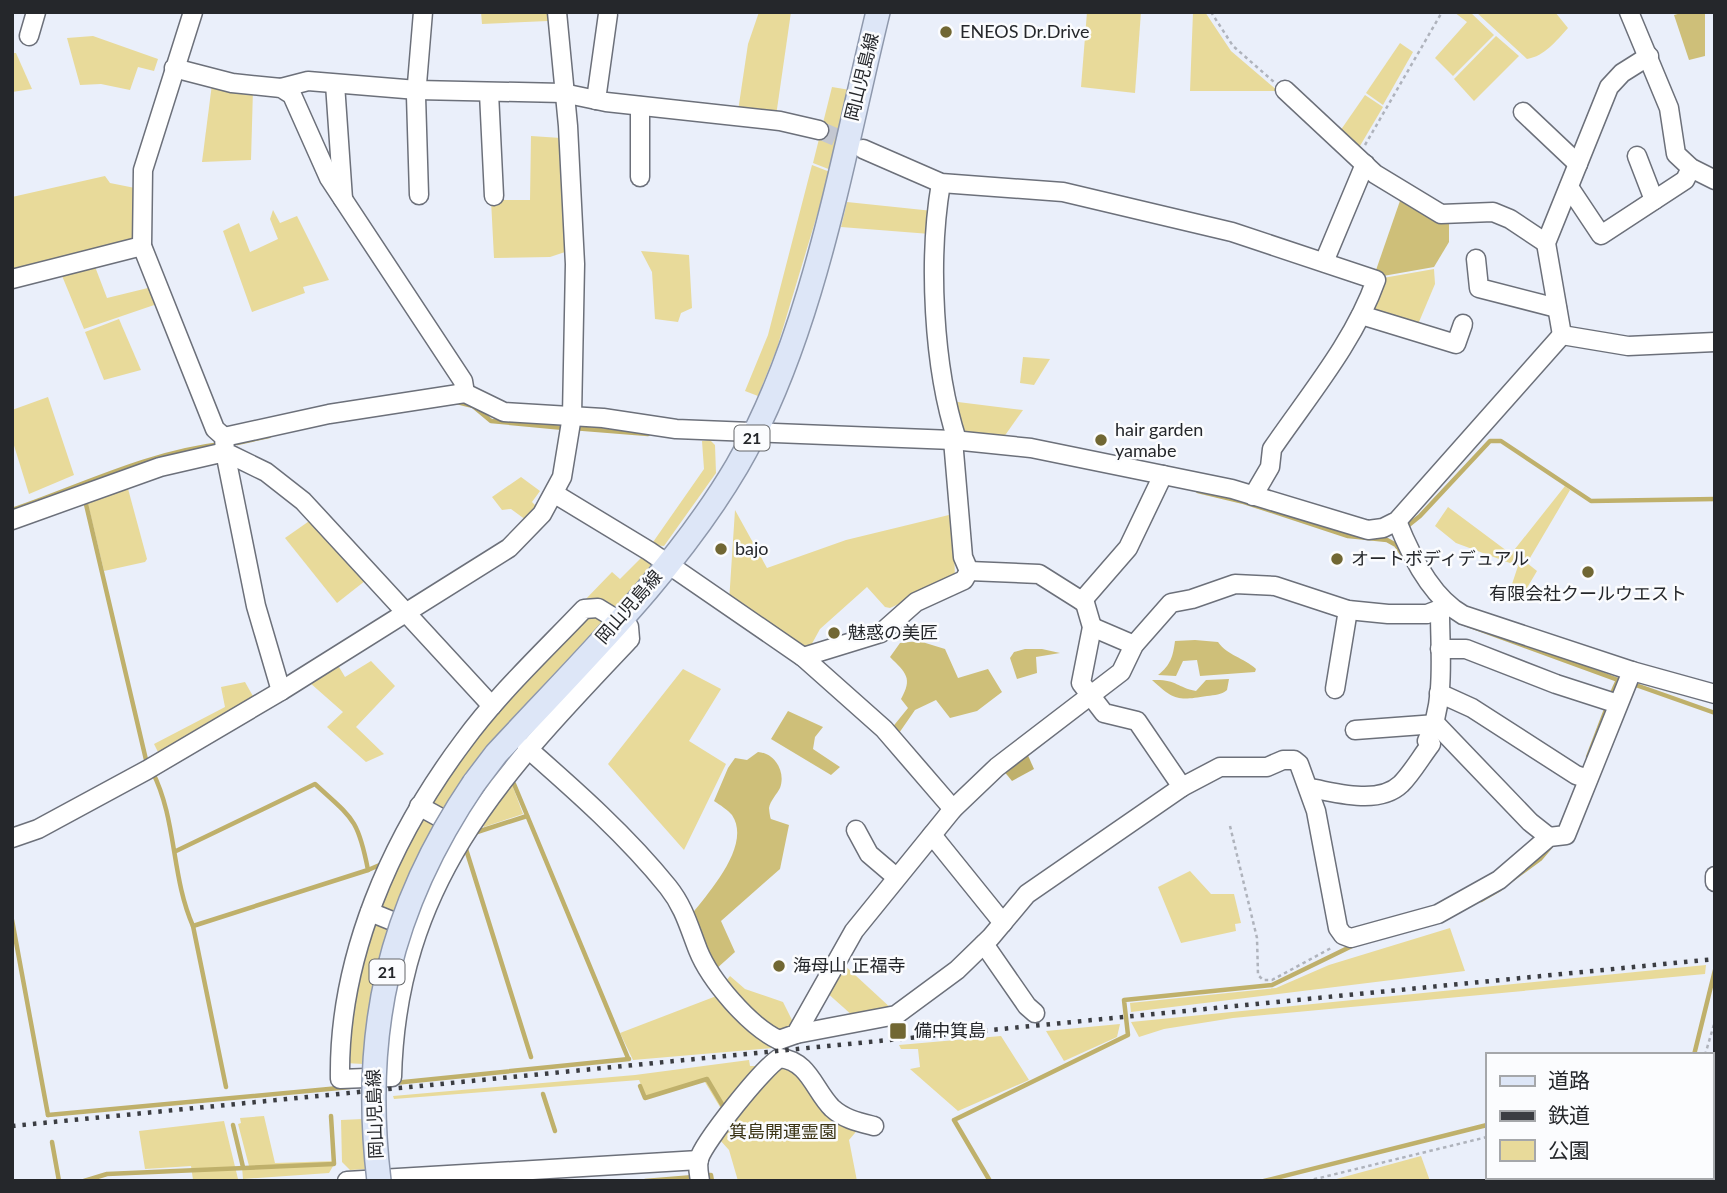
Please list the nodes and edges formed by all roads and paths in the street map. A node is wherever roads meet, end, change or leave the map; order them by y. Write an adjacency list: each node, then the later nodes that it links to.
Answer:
1 (36, 12): 10 (street)
2 (193, 12): 12 (street)
3 (423, 12): 15 (street)
4 (557, 12): 18 (street)
5 (878, 12): 48 (main road, 岡山児島線 / 21)
6 (1211, 12): 16 (path)
7 (1442, 12): 25 (path)
8 (1629, 12): 11 (street)
9 (608, 14): 19 (street)
10 (29, 36)
11 (1649, 56): 26 (street); 27 (street)
12 (174, 68): 14 (street); 37 (street)
13 (335, 84): 14 (street); 15 (street); 34 (street)
14 (281, 88): 34 (street)
15 (417, 90): 17 (street); 32 (street)
16 (1285, 90): 25 (street)
17 (489, 93): 18 (street); 33 (street)
18 (559, 93): 19 (street); 47 (street)
19 (596, 100): 20 (street)
20 (640, 106): 22 (street); 28 (street)
21 (1524, 112): 26 (street)
22 (819, 130)
23 (863, 149): 30 (street)
24 (1637, 156): 35 (street)
25 (1362, 160): 36 (street); 39 (street)
26 (1578, 164): 31 (street)
27 (1691, 168): 29 (street); 35 (street)
28 (640, 177)
29 (1715, 180)
30 (941, 183): 39 (street); 50 (street)
31 (1569, 187): 35 (street); 36 (street)
32 (419, 195)
33 (494, 196)
34 (344, 200): 46 (street)
35 (1654, 200)
36 (1546, 243): 41 (street)
37 (142, 246): 40 (street); 49 (street)
38 (1476, 259): 41 (street)
39 (1324, 262): 42 (street)
40 (12, 279)
41 (1557, 308): 44 (street)
42 (1361, 316): 43 (street); 53 (street)
43 (1463, 324)
44 (1562, 335): 45 (street); 55 (street)
45 (1715, 342)
46 (466, 393): 47 (street); 49 (street)
47 (572, 425): 48 (street); 52 (street)
48 (754, 434): 50 (street); 56 (main road, 岡山児島線 / 21)
49 (224, 444): 54 (street); 60 (street); 67 (street)
50 (954, 444): 51 (street); 57 (street)
51 (1161, 480): 53 (street); 58 (street)
52 (555, 494): 56 (street); 60 (street)
53 (1253, 496): 55 (street)
54 (12, 520)
55 (1399, 527): 59 (street)
56 (668, 563): 62 (main road, 岡山児島線 / 21); 66 (street)
57 (969, 571): 58 (street); 66 (street)
58 (1082, 601): 63 (street)
59 (1444, 609): 61 (street); 65 (street); 69 (street)
60 (406, 610): 67 (street); 73 (street)
61 (1348, 610): 64 (street); 68 (street)
62 (620, 619): 73 (street); 76 (street); 105 (main road, 岡山児島線 / 21, bridge)
63 (1092, 627): 64 (street); 72 (street)
64 (1134, 645): 72 (street)
65 (1440, 649): 69 (street); 70 (street)
66 (803, 657): 81 (street)
67 (280, 688): 87 (street)
68 (1335, 689)
69 (1621, 690): 71 (street); 77 (street)
70 (1439, 693): 74 (street); 77 (street)
71 (1715, 694)
72 (1091, 698): 78 (street); 81 (street)
73 (492, 706): 80 (street)
74 (1436, 724): 75 (street); 79 (street); 86 (street)
75 (1355, 730)
76 (527, 748): 84 (street); 98 (street)
77 (1583, 778): 86 (street)
78 (1182, 788): 79 (street); 92 (street)
79 (1309, 789): 94 (street)
80 (419, 806): 84 (street); 91 (street)
81 (953, 808): 85 (street)
82 (1230, 826): 94 (path)
83 (856, 830): 89 (street)
84 (465, 832): 93 (street)
85 (932, 835): 89 (street); 92 (street)
86 (1554, 836): 94 (street)
87 (12, 838)
88 (1715, 876): 90 (street)
89 (896, 877): 98 (street)
90 (1715, 882)
91 (370, 912): 93 (street); 93 (street)
92 (1003, 923): 95 (street)
93 (419, 932)
94 (1351, 938)
95 (984, 944): 96 (street); 98 (street)
96 (1035, 1013)
97 (1715, 1021): 99 (path)
98 (788, 1037): 100 (street)
99 (1706, 1053)
100 (780, 1058): 101 (street); 103 (street)
101 (874, 1125)
102 (1486, 1137): 107 (path)
103 (699, 1170): 104 (street)
104 (551, 1175): 105 (street)
105 (391, 1180): 106 (street)
106 (347, 1181)
107 (1307, 1181)

